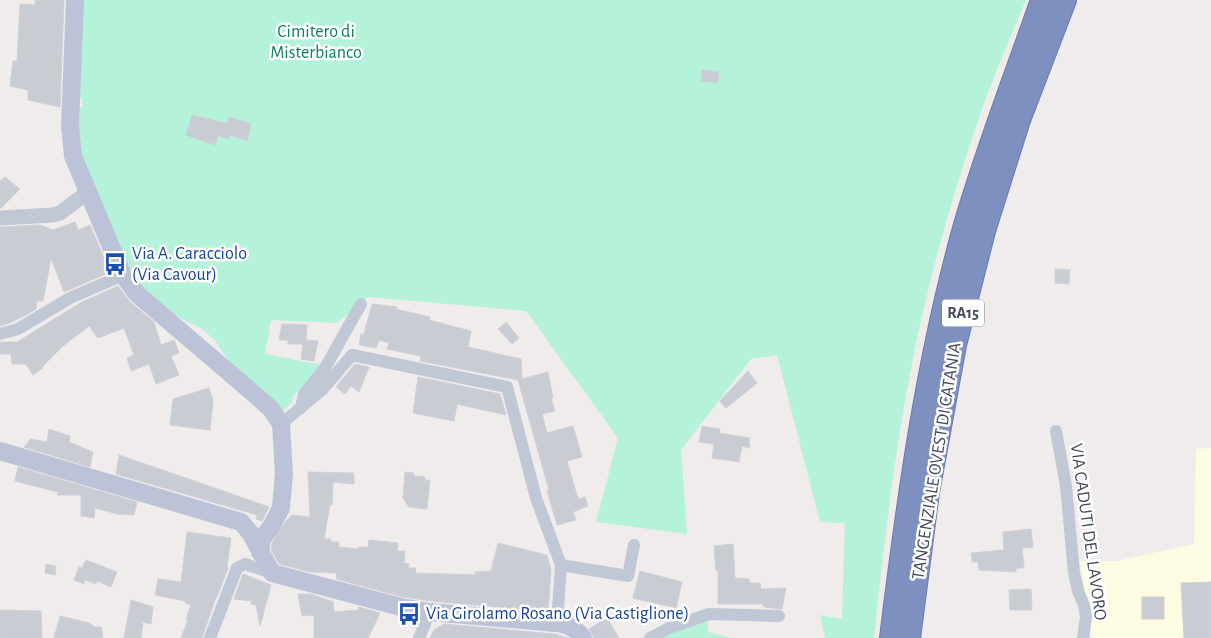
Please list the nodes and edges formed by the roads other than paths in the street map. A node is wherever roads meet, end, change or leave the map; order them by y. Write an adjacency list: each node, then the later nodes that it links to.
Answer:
1 (75, 0): 4 (main road)
2 (1042, 0): 24 (highway, TANGENZIALE OVEST DI CATANIA / RA15)
3 (1065, 0): 25 (highway, TANGENZIALE OVEST DI CATANIA / RA15)
4 (88, 192): 5 (street); 6 (main road)
5 (0, 218)
6 (123, 275): 8 (street); 10 (main road)
7 (361, 304): 9 (street)
8 (0, 334)
9 (301, 408): 10 (street); 15 (street)
10 (280, 424): 14 (main road)
11 (1056, 430): 26 (street, VIA CADUTI DEL LAVORO)
12 (0, 451): 14 (main road)
13 (634, 545): 15 (street)
14 (260, 552): 16 (main road)
15 (560, 565): 19 (street)
16 (272, 574): 17 (main road); 20 (street)
17 (430, 612): 19 (main road); 21 (street)
18 (779, 616): 23 (street)
19 (556, 622): 22 (main road)
20 (210, 638)
21 (419, 638)
22 (583, 638)
23 (650, 638)
24 (891, 638)
25 (909, 638)
26 (1083, 638)

